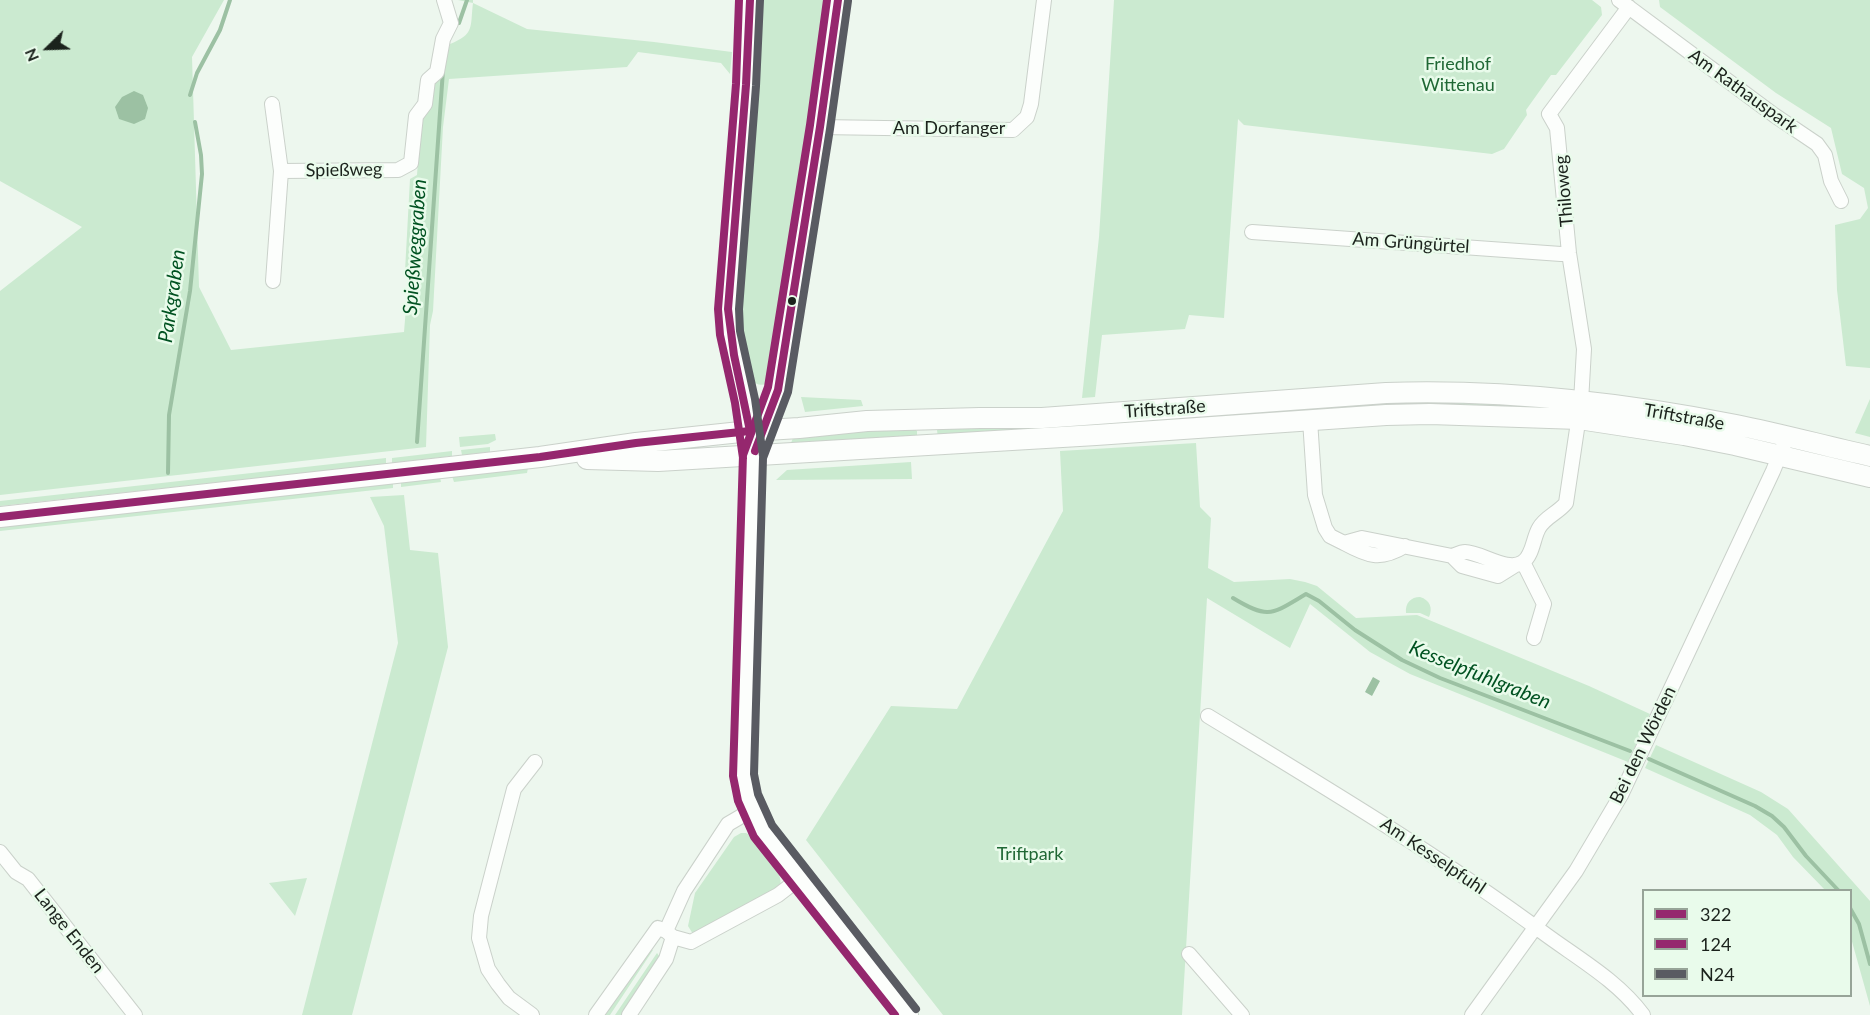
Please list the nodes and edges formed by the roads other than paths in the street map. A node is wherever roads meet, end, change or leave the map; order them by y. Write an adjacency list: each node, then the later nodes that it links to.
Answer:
1 (444, 0): 8 (street, Spießweg)
2 (750, 0): 13 (main road)
3 (838, 0): 7 (main road)
4 (1044, 0): 7 (street, Am Dorfanger)
5 (1624, 4): 9 (street, Am Rathauspark); 11 (street, Thiloweg)
6 (272, 104): 8 (street, Spießweg)
7 (820, 127): 14 (main road)
8 (281, 171): 12 (street, Spießweg)
9 (1841, 201)
10 (1252, 232): 11 (street, Am Grüngürtel)
11 (1569, 253): 15 (street, Thiloweg)
12 (273, 280)
13 (742, 387): 14 (main road); 19 (main road)
14 (778, 390): 19 (main road)
15 (1580, 411): 16 (main road, Triftstraße); 18 (main road, Triftstraße); 22 (main road, Triftstraße); 28 (street, Thiloweg)
16 (1042, 418): 17 (main road, Triftstraße); 20 (main road)
17 (927, 419): 19 (main road, Triftstraße); 21 (main road)
18 (1310, 420): 20 (main road, Triftstraße); 28 (street)
19 (757, 430): 23 (main road); 25 (main road, Triftstraße)
20 (1043, 438): 21 (main road, Triftstraße)
21 (928, 446): 23 (main road, Triftstraße)
22 (1783, 446): 24 (main road, Triftstraße); 26 (main road, Triftstraße); 35 (street, Bei den Wörden)
23 (753, 456): 25 (main road, Triftstraße); 32 (main road)
24 (1870, 456)
25 (540, 458): 27 (main road)
26 (1870, 477)
27 (0, 517)
28 (1518, 564): 29 (street)
29 (1534, 638)
30 (1208, 717): 35 (street, Am Kesselpfuhl)
31 (535, 762): 39 (street)
32 (752, 810): 34 (main road); 36 (street)
33 (0, 852): 38 (street, Lange Enden)
34 (800, 878): 36 (street); 42 (main road)
35 (1537, 927): 44 (street, Bei den Wörden); 45 (street, Am Kesselpfuhl)
36 (669, 934): 40 (street); 41 (street)
37 (1189, 954): 43 (street)
38 (135, 1015)
39 (532, 1015)
40 (596, 1015)
41 (629, 1015)
42 (908, 1015)
43 (1242, 1015)
44 (1472, 1015)
45 (1643, 1015)

